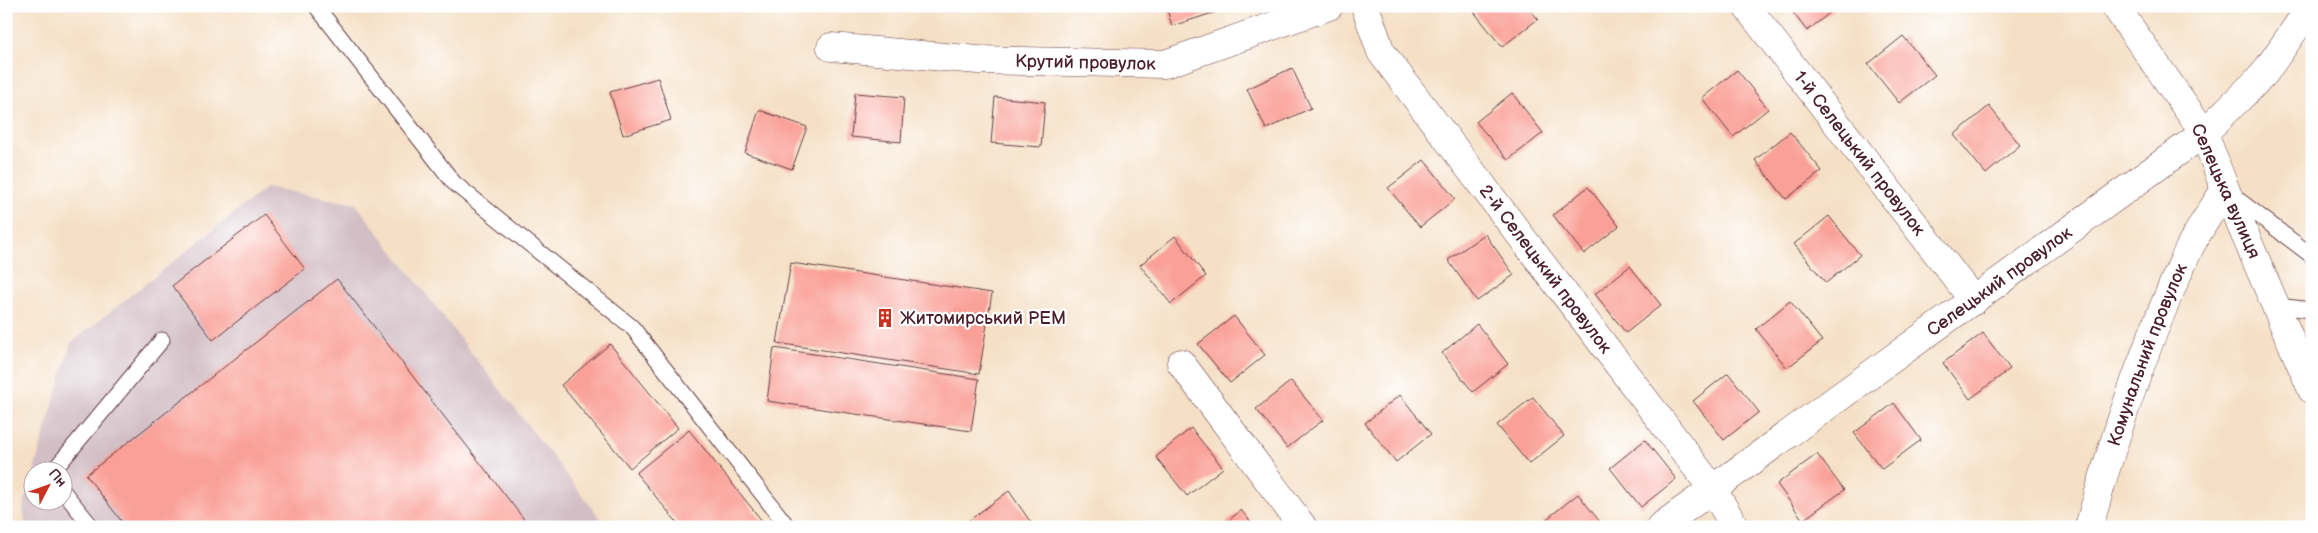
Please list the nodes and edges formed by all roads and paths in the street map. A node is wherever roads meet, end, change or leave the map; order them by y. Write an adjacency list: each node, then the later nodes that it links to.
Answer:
1 (316, 6): 21 (lane)
2 (1329, 6): 7 (street, Крутий провулок)
3 (1365, 6): 18 (street, 2-й Селецький провулок)
4 (1746, 6): 11 (street, 1-й Селецький провулок)
5 (2115, 6): 8 (street, Селецька вулиця)
6 (2311, 6): 8 (street, Селецький провулок)
7 (831, 47)
8 (2204, 133): 9 (street, Селецька вулиця); 11 (street, Селецький провулок)
9 (2225, 189): 10 (lane); 12 (street, Селецька вулиця); 25 (street, Комунальний провулок)
10 (2312, 256)
11 (1974, 301): 18 (street, Селецький провулок)
12 (2277, 306): 13 (lane); 16 (street, Селецька вулиця)
13 (2312, 310)
14 (162, 340): 17 (lane)
15 (1180, 364): 22 (street)
16 (2312, 390)
17 (62, 460)
18 (1712, 488): 23 (street, Селецький провулок); 24 (street, 2-й Селецький провулок)
19 (72, 502): 20 (lane)
20 (92, 527)
21 (788, 527)
22 (1302, 527)
23 (1660, 527)
24 (1735, 527)
25 (2089, 527)

